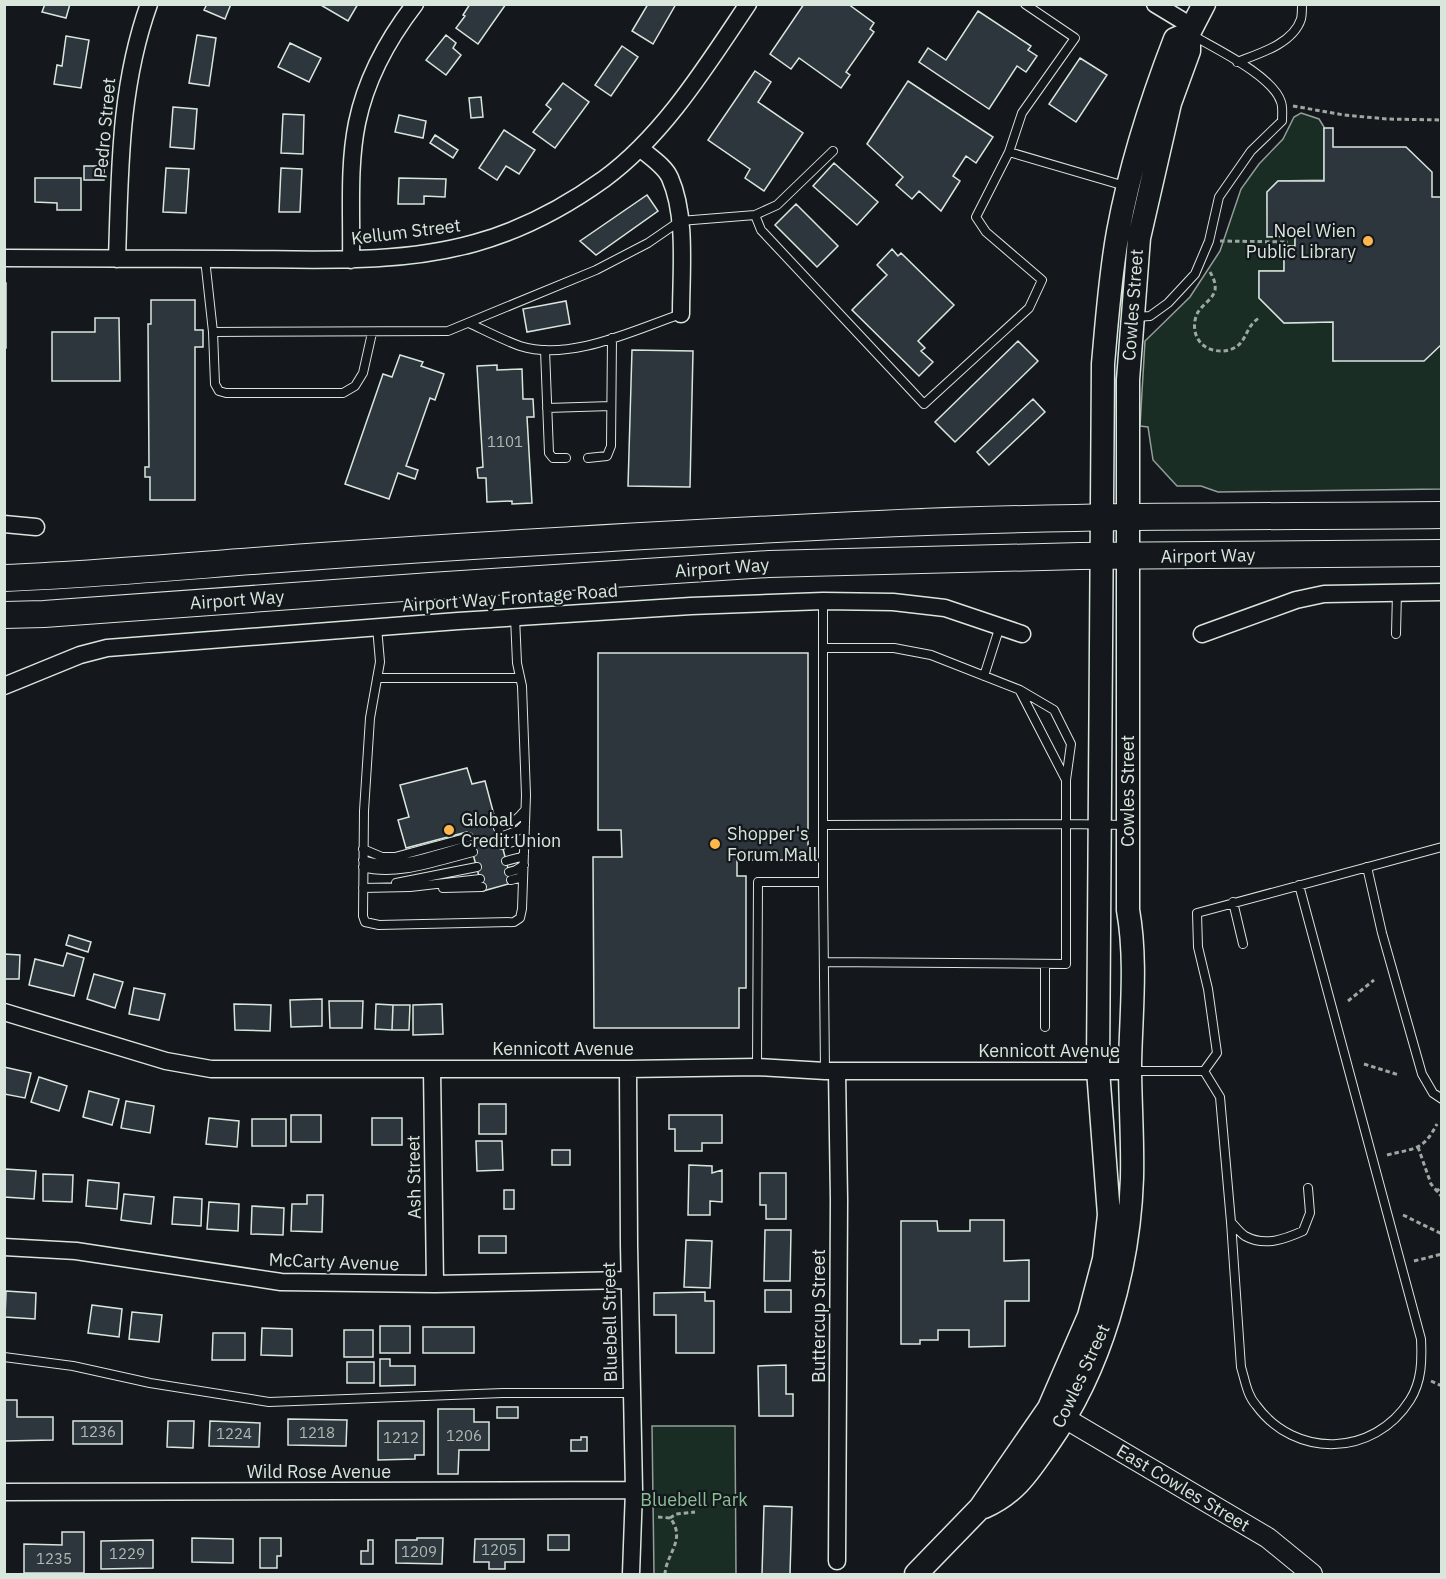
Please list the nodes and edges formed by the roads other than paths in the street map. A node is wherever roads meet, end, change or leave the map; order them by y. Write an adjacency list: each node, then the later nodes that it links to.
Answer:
1 (149, 4): 17 (street, Pedro Street)
2 (415, 4): 19 (street)
3 (748, 4): 10 (street, Kellum Street)
4 (1025, 4): 12 (lane)
5 (1155, 4): 8 (street)
6 (1204, 4): 8 (main road, Cowles Street)
7 (1302, 4): 9 (lane)
8 (1185, 33): 9 (lane); 13 (main road, Cowles Street)
9 (1237, 62): 21 (lane)
10 (640, 148): 15 (street); 19 (street, Kellum Street)
11 (833, 151): 14 (lane)
12 (1009, 152): 13 (lane); 14 (lane)
13 (1139, 188): 21 (main road, Cowles Street); 33 (main road, Cowles Street)
14 (755, 214): 15 (lane)
15 (680, 221): 20 (street); 22 (lane)
16 (4, 258): 17 (street, Kellum Street)
17 (117, 259): 18 (street, Kellum Street)
18 (205, 259): 19 (street, Kellum Street); 23 (lane)
19 (351, 260)
20 (681, 314): 25 (lane)
21 (1132, 317): 32 (main road, Cowles Street)
22 (470, 323): 24 (lane); 26 (lane)
23 (213, 332): 24 (lane); 24 (lane)
24 (372, 333)
25 (612, 338): 26 (lane); 27 (lane)
26 (545, 350): 28 (lane)
27 (611, 406): 28 (lane); 30 (lane)
28 (548, 408): 29 (lane)
29 (566, 458)
30 (588, 458)
31 (1442, 515): 32 (main road, Airport Way)
32 (1128, 517): 33 (main road, Airport Way); 38 (main road, Cowles Street)
33 (1101, 518): 37 (main road, Cowles Street); 39 (main road, Airport Way)
34 (4, 524): 35 (street)
35 (36, 527)
36 (1442, 553): 38 (main road, Airport Way)
37 (1101, 556): 38 (main road, Airport Way); 43 (main road, Airport Way); 61 (main road, Cowles Street)
38 (1128, 557): 62 (main road, Cowles Street)
39 (4, 578)
40 (1397, 592): 41 (street); 48 (street); 49 (lane)
41 (1442, 592)
42 (823, 601): 44 (street, Airport Way Frontage Road); 45 (street, Airport Way Frontage Road); 50 (lane)
43 (4, 615)
44 (515, 617): 46 (street, Airport Way Frontage Road); 53 (lane)
45 (1000, 626): 47 (street, Airport Way Frontage Road); 51 (lane)
46 (377, 627): 52 (lane); 54 (street, Airport Way Frontage Road)
47 (1022, 634)
48 (1202, 634)
49 (1396, 634)
50 (822, 648): 51 (lane); 60 (lane)
51 (984, 676): 55 (lane)
52 (377, 678): 53 (lane); 66 (lane)
53 (520, 678): 57 (lane)
54 (4, 686)
55 (1020, 690): 56 (lane); 56 (lane)
56 (1066, 780): 59 (lane)
57 (525, 810): 58 (lane); 64 (lane)
58 (525, 824): 63 (lane); 64 (lane)
59 (1066, 824): 60 (lane); 61 (lane); 81 (lane)
60 (823, 825): 74 (lane)
61 (1100, 825): 62 (lane); 87 (main road, Cowles Street)
62 (1128, 825): 89 (main road, Cowles Street)
63 (525, 836): 64 (lane); 67 (lane)
64 (500, 837)
65 (1442, 847): 71 (lane)
66 (363, 849): 69 (lane); 69 (lane)
67 (524, 854): 68 (lane); 72 (lane)
68 (506, 861)
69 (363, 864): 77 (lane)
70 (477, 867): 77 (lane)
71 (1367, 867): 76 (lane); 91 (lane)
72 (524, 869): 73 (lane); 77 (lane)
73 (510, 876)
74 (823, 882): 80 (lane); 84 (lane)
75 (481, 883): 77 (lane)
76 (1299, 885): 78 (lane); 93 (lane)
77 (363, 886)
78 (1233, 902): 79 (lane); 90 (lane)
79 (1243, 944)
80 (824, 962): 81 (lane); 88 (lane)
81 (1045, 964): 83 (lane)
82 (4, 1012): 86 (street, Kennicott Avenue)
83 (1045, 1027)
84 (757, 1066): 85 (street, Kennicott Avenue); 88 (street, Kennicott Avenue)
85 (628, 1069): 86 (street, Kennicott Avenue); 95 (street, Bluebell Street)
86 (432, 1070): 96 (street, Ash Street)
87 (1098, 1070): 88 (street, Kennicott Avenue); 89 (street, Kennicott Avenue); 99 (main road, Cowles Street)
88 (831, 1071): 102 (street, Buttercup Street)
89 (1130, 1071): 90 (lane); 99 (main road, Cowles Street)
90 (1204, 1071): 93 (lane)
91 (1442, 1099)
92 (1308, 1188): 93 (lane)
93 (1231, 1222)
94 (4, 1247): 96 (street, McCarty Avenue)
95 (629, 1280): 96 (street, McCarty Avenue); 98 (street, Bluebell Street)
96 (435, 1284)
97 (4, 1357): 98 (lane)
98 (631, 1393): 100 (street, Bluebell Street)
99 (1057, 1414): 104 (main road); 105 (street, East Cowles Street)
100 (634, 1490): 101 (street, Wild Rose Avenue); 103 (street, Bluebell Street)
101 (4, 1492)
102 (837, 1561)
103 (632, 1575)
104 (916, 1575)
105 (1312, 1575)

